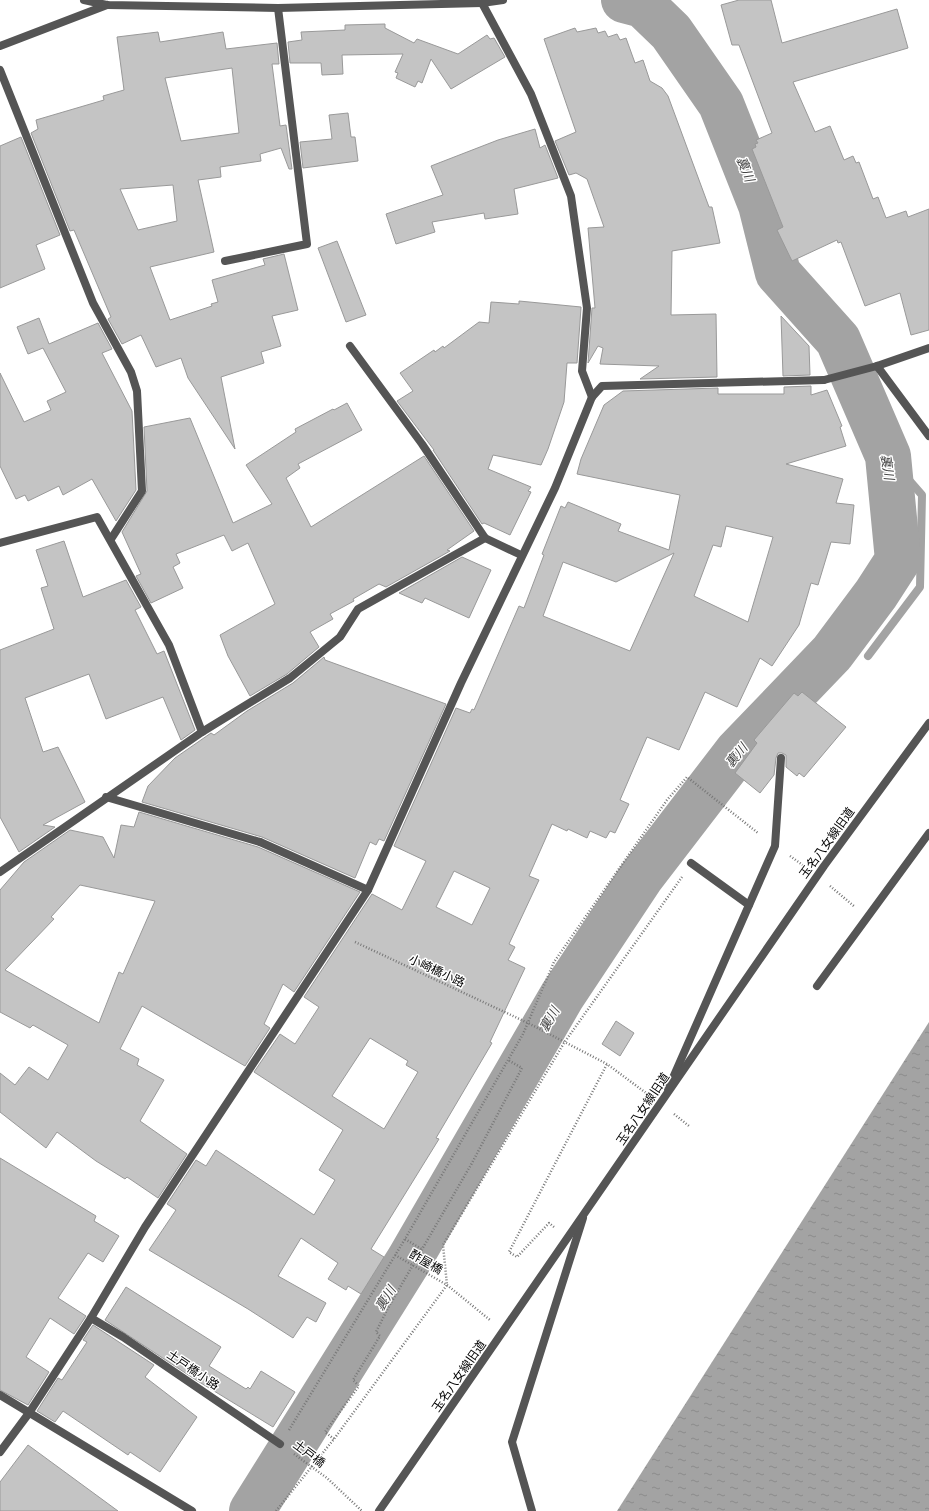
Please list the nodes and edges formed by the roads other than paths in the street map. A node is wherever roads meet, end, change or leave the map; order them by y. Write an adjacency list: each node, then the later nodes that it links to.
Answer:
1 (84, 0): 4 (street)
2 (503, 0): 3 (street)
3 (482, 3): 5 (street); 12 (street)
4 (107, 5): 5 (street); 6 (street)
5 (278, 8): 8 (street)
6 (0, 46)
7 (0, 70): 15 (street)
8 (225, 261)
9 (350, 346): 14 (street)
10 (929, 348): 11 (street)
11 (874, 367): 12 (street); 13 (street)
12 (592, 397): 17 (street)
13 (929, 436)
14 (485, 538): 17 (street); 19 (street)
15 (111, 539): 16 (street); 19 (street)
16 (0, 543)
17 (521, 555): 25 (street)
18 (929, 723): 28 (street, 玉名八女線旧道)
19 (202, 732): 21 (street)
20 (781, 758): 26 (street)
21 (106, 797): 24 (street); 25 (street)
22 (929, 833): 27 (street)
23 (691, 863): 26 (street)
24 (0, 872)
25 (368, 890): 30 (street)
26 (749, 905): 28 (street)
27 (817, 986)
28 (661, 1104): 29 (street, 玉名八女線旧道)
29 (583, 1218): 36 (street, 玉名八女線旧道); 37 (street)
30 (91, 1318): 32 (street); 33 (street, 土戸橋小路)
31 (0, 1395): 32 (street)
32 (29, 1413): 34 (street); 35 (street)
33 (280, 1444)
34 (0, 1452)
35 (192, 1511)
36 (379, 1511)
37 (532, 1511)

